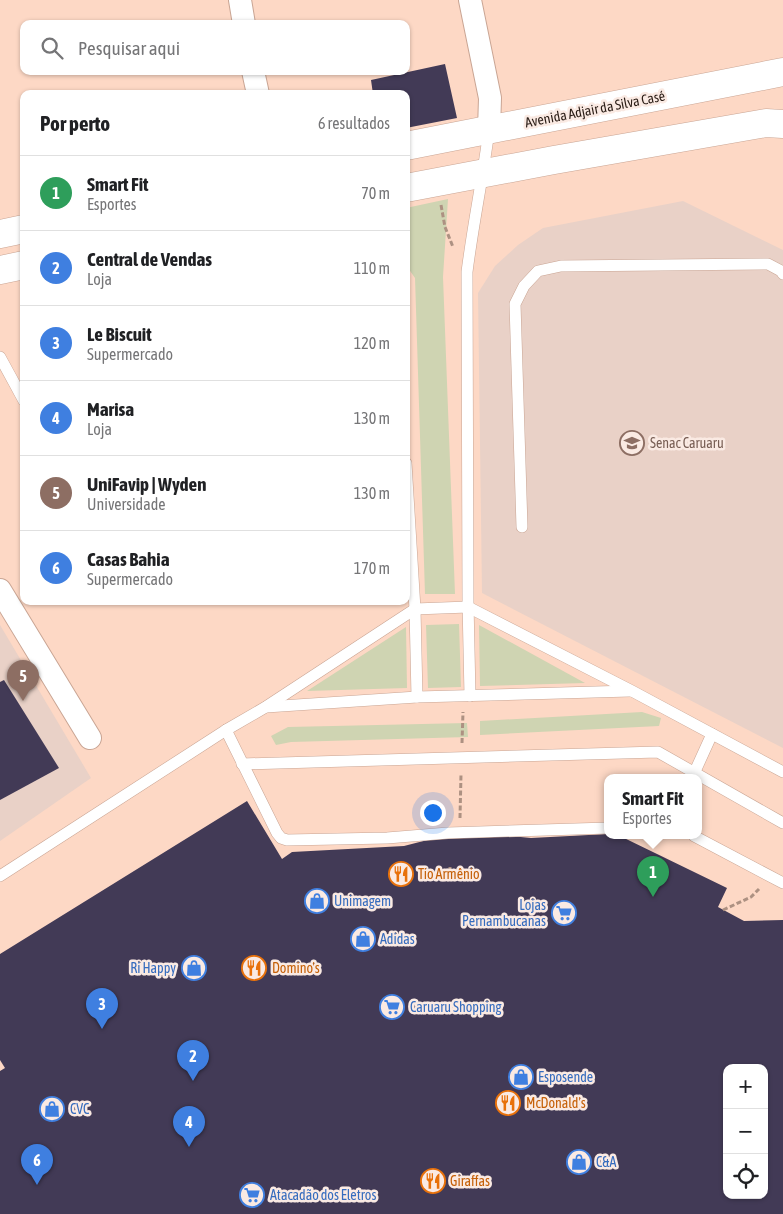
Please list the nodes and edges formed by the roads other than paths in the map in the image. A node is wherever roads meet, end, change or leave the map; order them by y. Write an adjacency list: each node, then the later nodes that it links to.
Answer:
1 (240, 0): 3 (street)
2 (470, 0): 8 (street)
3 (243, 20)
4 (783, 72): 8 (main road, Avenida Adjair da Silva Casé)
5 (254, 75): 6 (street)
6 (257, 90)
7 (783, 124): 10 (main road)
8 (489, 130): 9 (main road, Avenida Adjair da Silva Casé); 10 (lane)
9 (410, 145)
10 (483, 173): 11 (main road); 22 (lane)
11 (410, 187)
12 (20, 230): 13 (main road)
13 (0, 234)
14 (20, 266): 15 (main road)
15 (0, 270)
16 (783, 274): 20 (lane)
17 (0, 357): 18 (lane)
18 (20, 394)
19 (410, 528): 23 (lane)
20 (522, 528)
21 (0, 590): 30 (street)
22 (468, 607): 23 (lane); 24 (lane); 25 (lane)
23 (415, 609): 26 (lane); 27 (lane)
24 (632, 691): 25 (lane); 29 (lane)
25 (470, 696): 26 (lane)
26 (417, 697): 27 (lane)
27 (264, 708): 28 (lane)
28 (226, 730): 31 (lane); 39 (lane)
29 (712, 734): 32 (lane); 34 (lane)
30 (90, 738)
31 (242, 764): 33 (lane); 37 (lane)
32 (783, 772)
33 (690, 774)
34 (694, 774)
35 (702, 781): 36 (lane)
36 (783, 823)
37 (604, 828)
38 (700, 839): 40 (lane)
39 (0, 876)
40 (783, 883)

